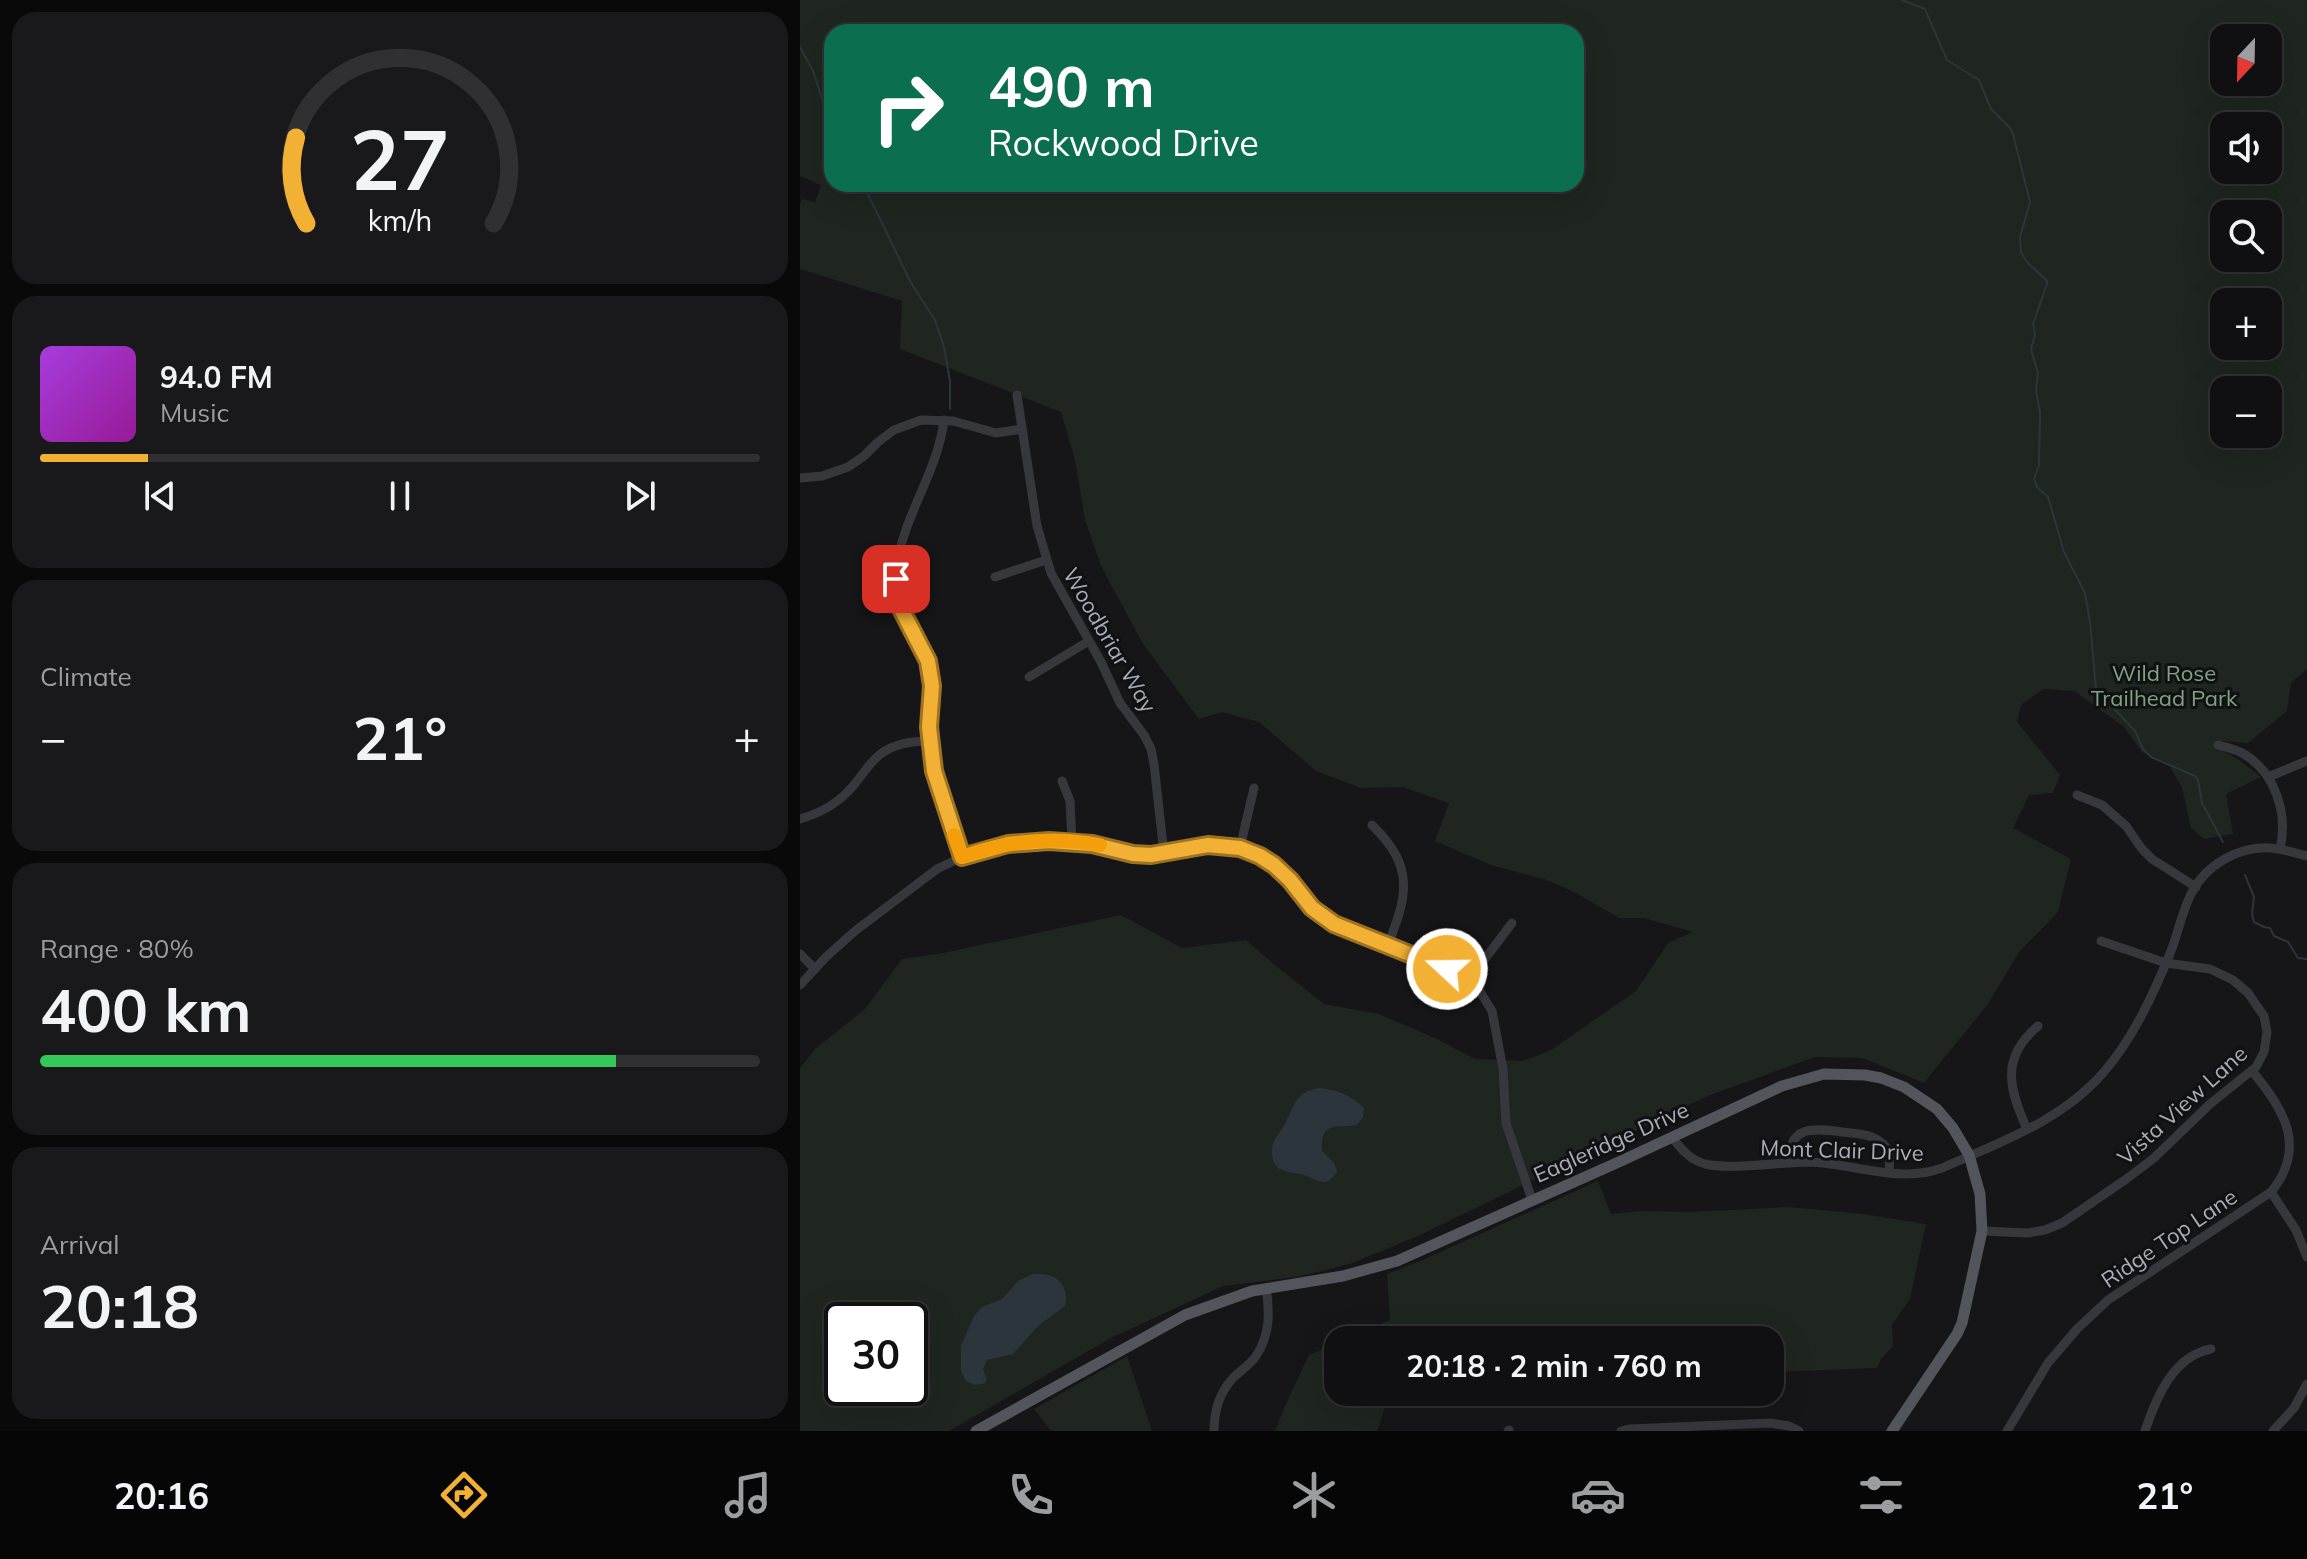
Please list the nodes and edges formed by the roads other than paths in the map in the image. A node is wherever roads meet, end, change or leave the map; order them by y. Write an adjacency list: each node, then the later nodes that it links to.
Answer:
1 (1017, 395): 3 (street, Woodbriar Way)
2 (944, 420): 3 (street); 4 (street); 9 (street)
3 (1022, 429): 5 (street, Woodbriar Way)
4 (800, 478)
5 (1046, 560): 6 (street); 7 (street, Woodbriar Way)
6 (995, 577)
7 (1089, 641): 8 (street); 21 (street, Woodbriar Way)
8 (1029, 677)
9 (930, 741): 16 (street); 23 (street)
10 (2218, 745): 12 (street)
11 (2307, 761): 12 (street)
12 (2268, 777): 20 (street)
13 (1062, 781): 18 (street)
14 (1254, 788): 19 (street)
15 (2077, 795): 24 (street)
16 (800, 819)
17 (1372, 825): 27 (street)
18 (1072, 841): 21 (street); 23 (street)
19 (1240, 848): 21 (street); 27 (street)
20 (2280, 849): 22 (street); 24 (street)
21 (1164, 854)
22 (2307, 856)
23 (962, 857): 30 (street)
24 (2196, 887): 29 (street, Mont Clair Drive)
25 (1512, 923): 31 (street)
26 (2101, 941): 29 (street, Vista View Lane)
27 (1387, 947): 31 (street)
28 (800, 954): 30 (street)
29 (2166, 963): 34 (street, Vista View Lane); 35 (street, Mont Clair Drive)
30 (815, 969): 32 (street)
31 (1469, 980): 41 (street)
32 (800, 985)
33 (2038, 1026): 35 (street)
34 (2252, 1071): 40 (street, Ridge Top Lane); 42 (street, Vista View Lane)
35 (2027, 1129): 37 (street, Mont Clair Drive)
36 (1672, 1137): 37 (main road, Eagleridge Drive); 38 (street, Mont Clair Drive); 41 (main road, Eagleridge Drive)
37 (1969, 1155): 39 (street, Mont Clair Drive); 42 (main road, Eagleridge Drive)
38 (1790, 1163): 39 (street, Mont Clair Drive); 39 (street)
39 (1889, 1173)
40 (2271, 1192): 43 (street); 53 (street, Ridge Top Lane)
41 (1532, 1200): 44 (main road, Eagleridge Drive)
42 (1982, 1231): 52 (main road, Eagleridge Drive)
43 (2307, 1257)
44 (1266, 1288): 47 (main road, Eagleridge Drive); 49 (street)
45 (2211, 1349): 54 (street)
46 (2307, 1384): 55 (street)
47 (997, 1426): 48 (main road, Eagleridge Drive)
48 (976, 1431)
49 (1214, 1431)
50 (1621, 1431): 51 (street)
51 (1799, 1431)
52 (1892, 1431)
53 (2007, 1431)
54 (2145, 1431)
55 (2273, 1431)

